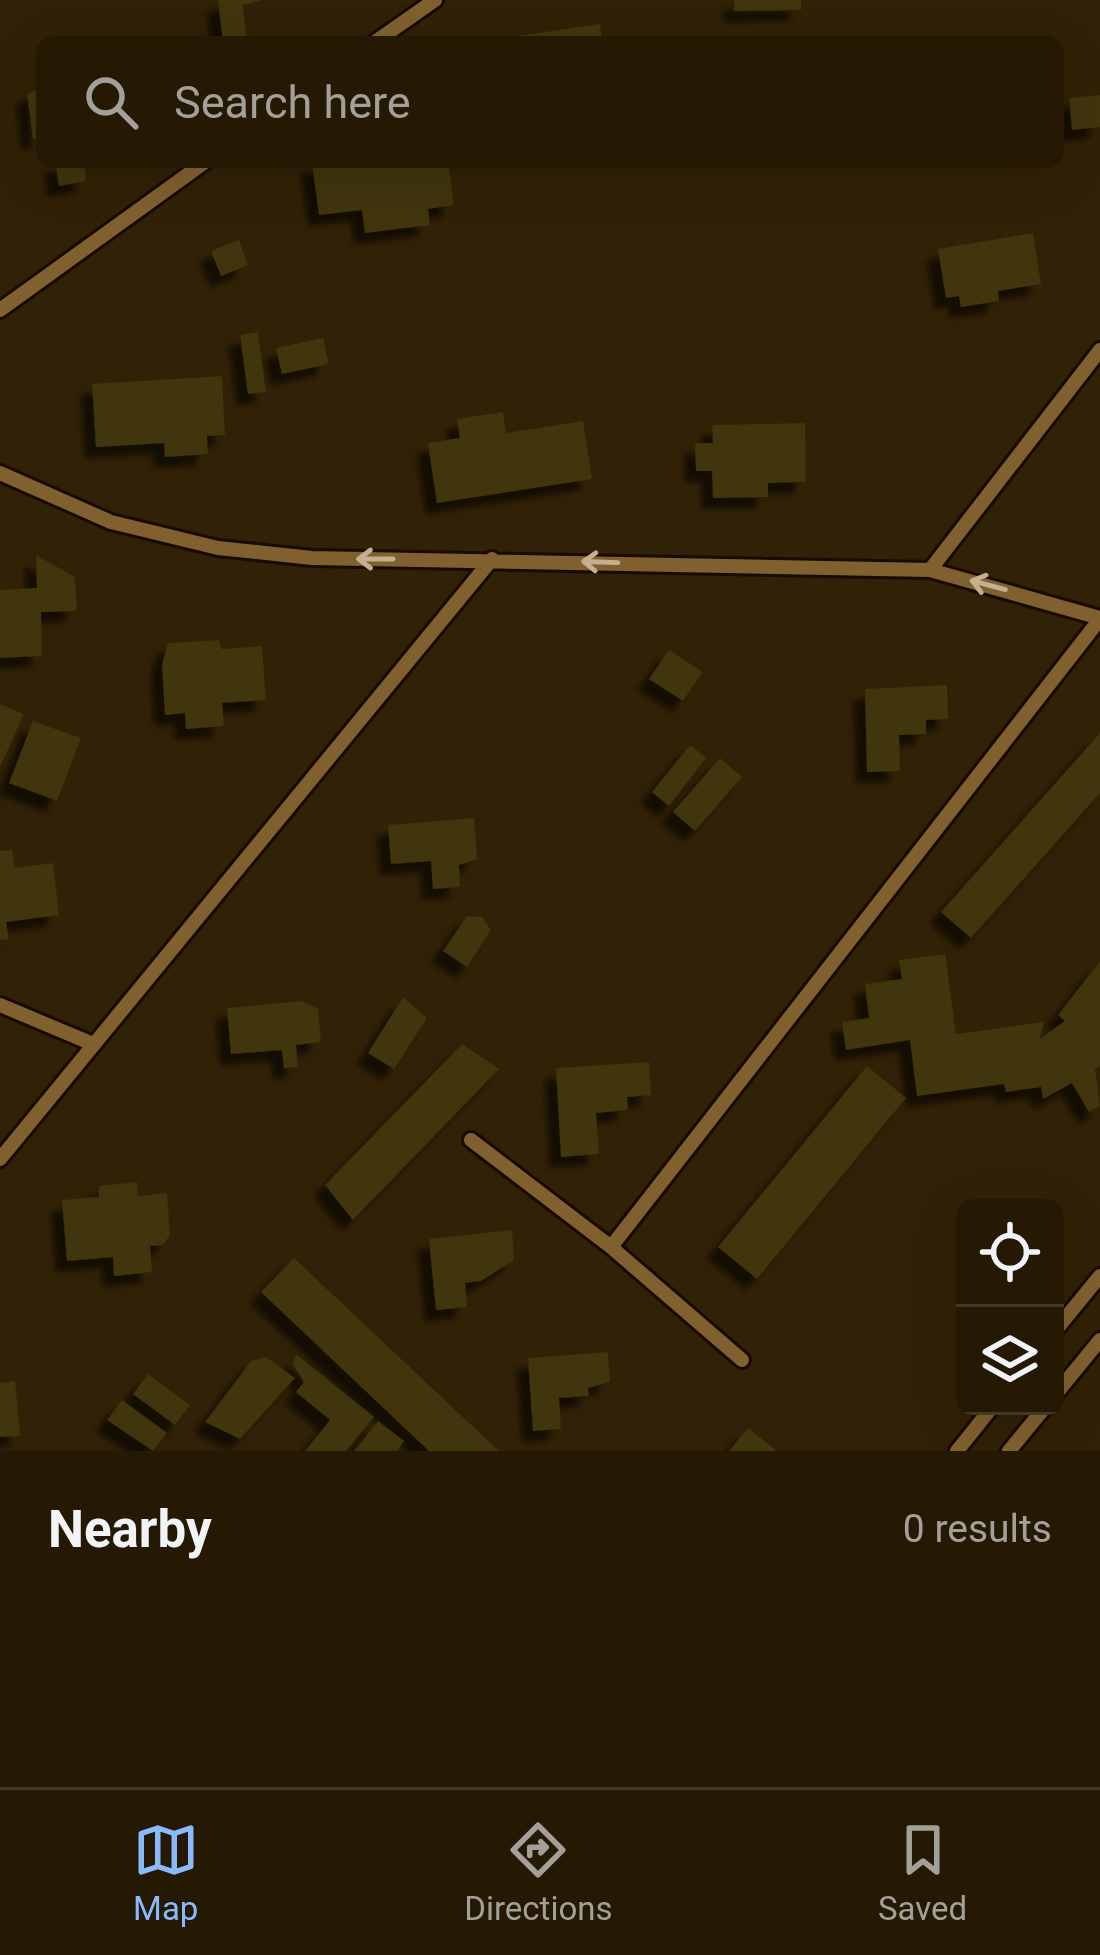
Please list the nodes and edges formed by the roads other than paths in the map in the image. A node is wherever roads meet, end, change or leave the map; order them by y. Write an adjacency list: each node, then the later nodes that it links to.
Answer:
1 (435, 0): 2 (lane)
2 (384, 36)
3 (197, 168): 4 (lane)
4 (0, 310)
5 (1100, 350): 8 (lane)
6 (0, 473): 7 (lane, one-way to 6)
7 (492, 559): 8 (lane, one-way to 7); 11 (lane)
8 (930, 571): 9 (lane, one-way to 8)
9 (1100, 618): 14 (lane)
10 (0, 1005): 11 (lane)
11 (93, 1044): 13 (lane)
12 (471, 1140): 14 (lane)
13 (0, 1159)
14 (611, 1247): 18 (lane)
15 (1100, 1276): 16 (lane)
16 (1064, 1320)
17 (1100, 1340): 19 (lane)
18 (742, 1360)
19 (1064, 1384)
20 (987, 1415): 22 (lane)
21 (1039, 1415): 23 (lane)
22 (957, 1451)
23 (1009, 1451)

